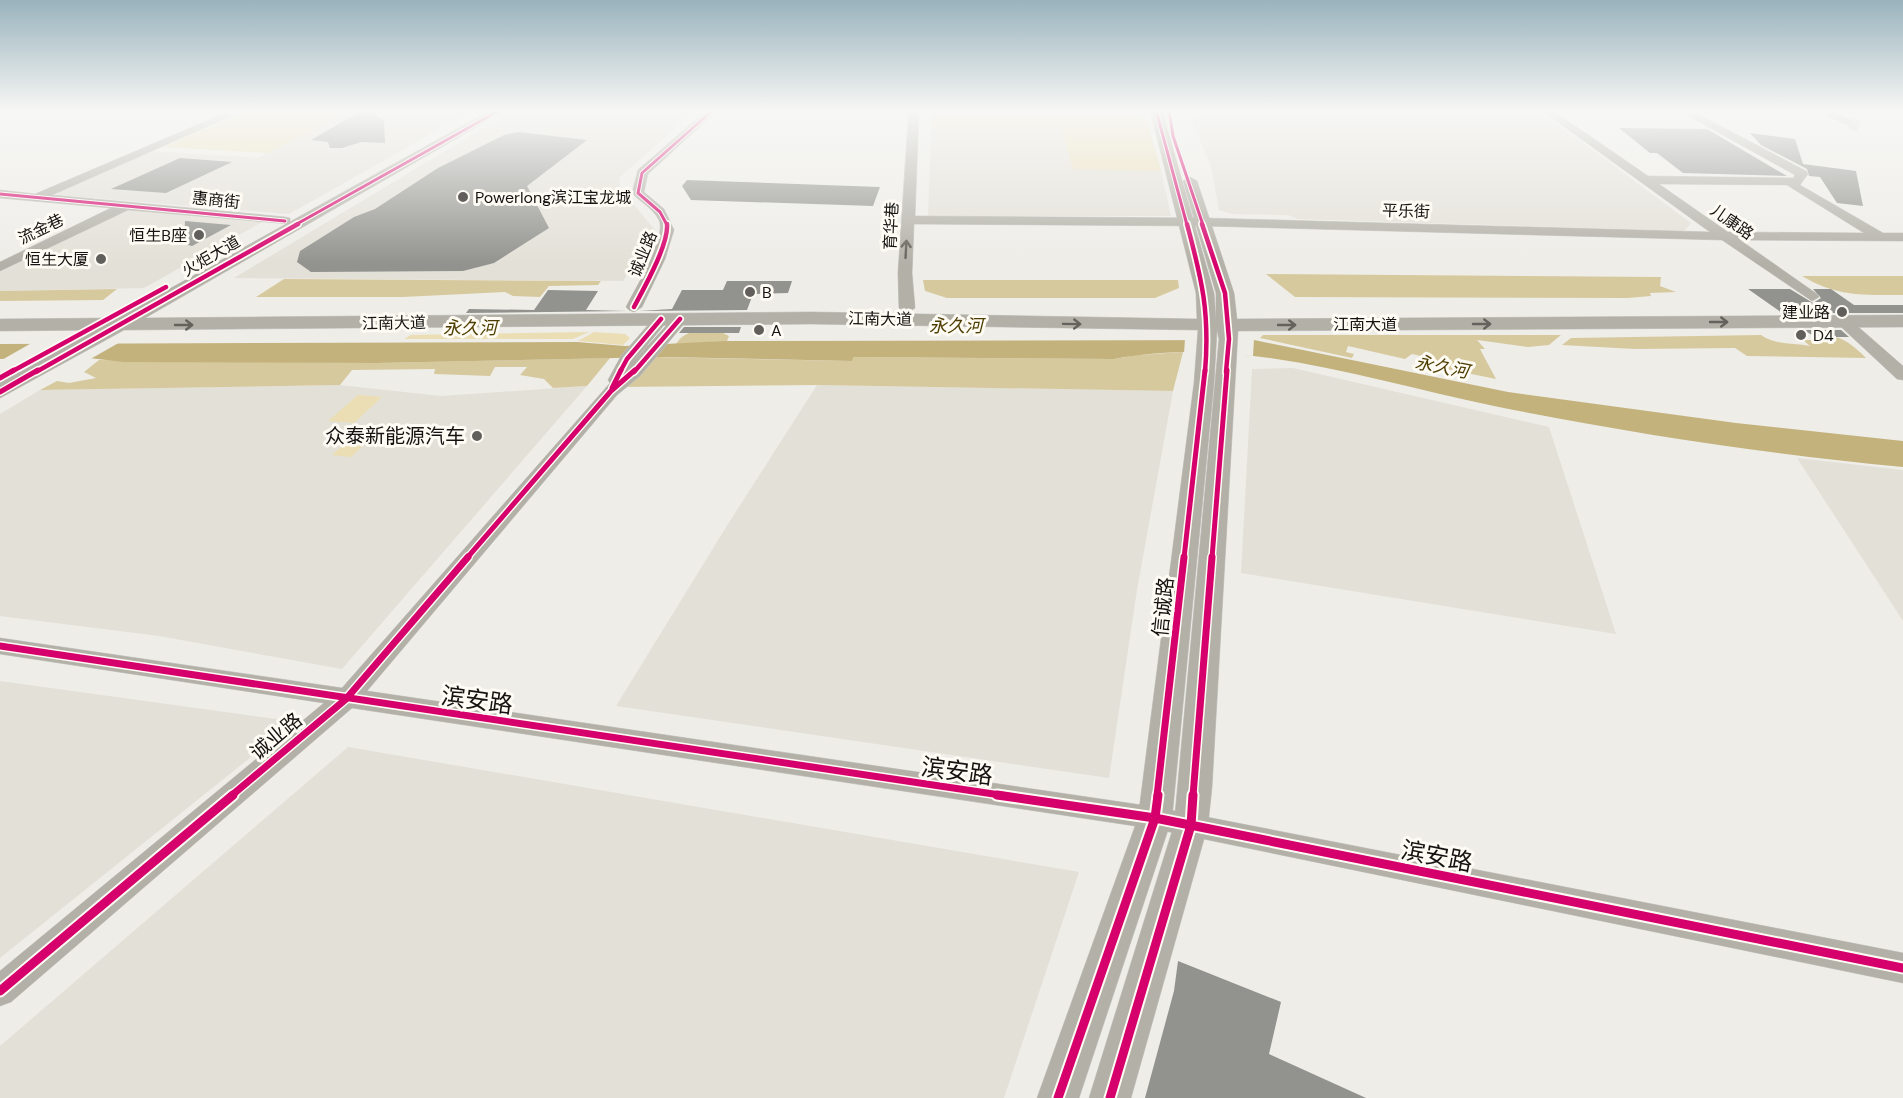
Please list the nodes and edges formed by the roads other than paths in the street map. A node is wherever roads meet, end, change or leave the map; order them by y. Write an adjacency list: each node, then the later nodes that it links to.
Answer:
1 (122, 161): 13 (street)
2 (392, 161): 16 (main road, 火炬大道)
3 (410, 161): 27 (main road, 火炬大道)
4 (655, 161): 25 (street, 诚业路)
5 (911, 161): 15 (street, 育华巷)
6 (1169, 161): 17 (main road, 信诚路)
7 (1182, 161): 18 (main road, 信诚路)
8 (1618, 161): 10 (street, 儿康路)
9 (1778, 161): 11 (street)
10 (1645, 180): 11 (street); 19 (street, 儿康路)
11 (1796, 182): 20 (street)
12 (0, 194): 13 (street, 惠商街)
13 (37, 198): 14 (street, 惠商街)
14 (128, 205): 16 (street, 惠商街); 22 (street, 流金巷)
15 (908, 220): 17 (street, 平乐街); 26 (street, 育华巷, one-way to 15)
16 (285, 221): 29 (main road, 火炬大道)
17 (1185, 222): 18 (street, 平乐街); 32 (main road, 信诚路)
18 (1204, 222): 19 (street, 平乐街); 33 (main road, 信诚路)
19 (1722, 236): 20 (street, 平乐街); 23 (street, 儿康路)
20 (1882, 237): 21 (street, 平乐街)
21 (1903, 237)
22 (0, 267)
23 (1812, 297)
24 (1903, 306): 33 (main road, 江南大道)
25 (627, 307): 26 (main road, 江南大道); 27 (main road, 江南大道)
26 (907, 308): 32 (main road, 江南大道)
27 (145, 311): 29 (main road, 火炬大道)
28 (0, 312): 29 (main road, 江南大道)
29 (121, 318): 35 (main road, 江南大道, one-way to 35); 36 (main road, 火炬大道)
30 (1843, 321): 31 (main road, 江南大道); 33 (main road, 江南大道, one-way to 30); 37 (street)
31 (1903, 321)
32 (1207, 324): 33 (main road, 江南大道); 35 (main road, 江南大道, one-way to 32); 39 (main road, 信诚路)
33 (1228, 324): 39 (main road, 信诚路)
34 (0, 325): 36 (main road)
35 (664, 326): 42 (street, 诚业路)
36 (94, 333): 38 (main road, 火炬大道); 40 (main road, 火炬大道)
37 (1903, 375)
38 (0, 378)
39 (1215, 384): 43 (main road, 信诚路); 44 (main road, 信诚路)
40 (0, 392)
41 (0, 646): 42 (street, 滨安路)
42 (346, 699): 43 (street, 滨安路); 46 (street, 诚业路)
43 (1155, 818): 44 (street, 滨安路); 47 (main road, 信诚路)
44 (1191, 825): 45 (street, 滨安路); 48 (main road, 信诚路)
45 (1903, 968)
46 (0, 991)
47 (1058, 1098)
48 (1110, 1098)

